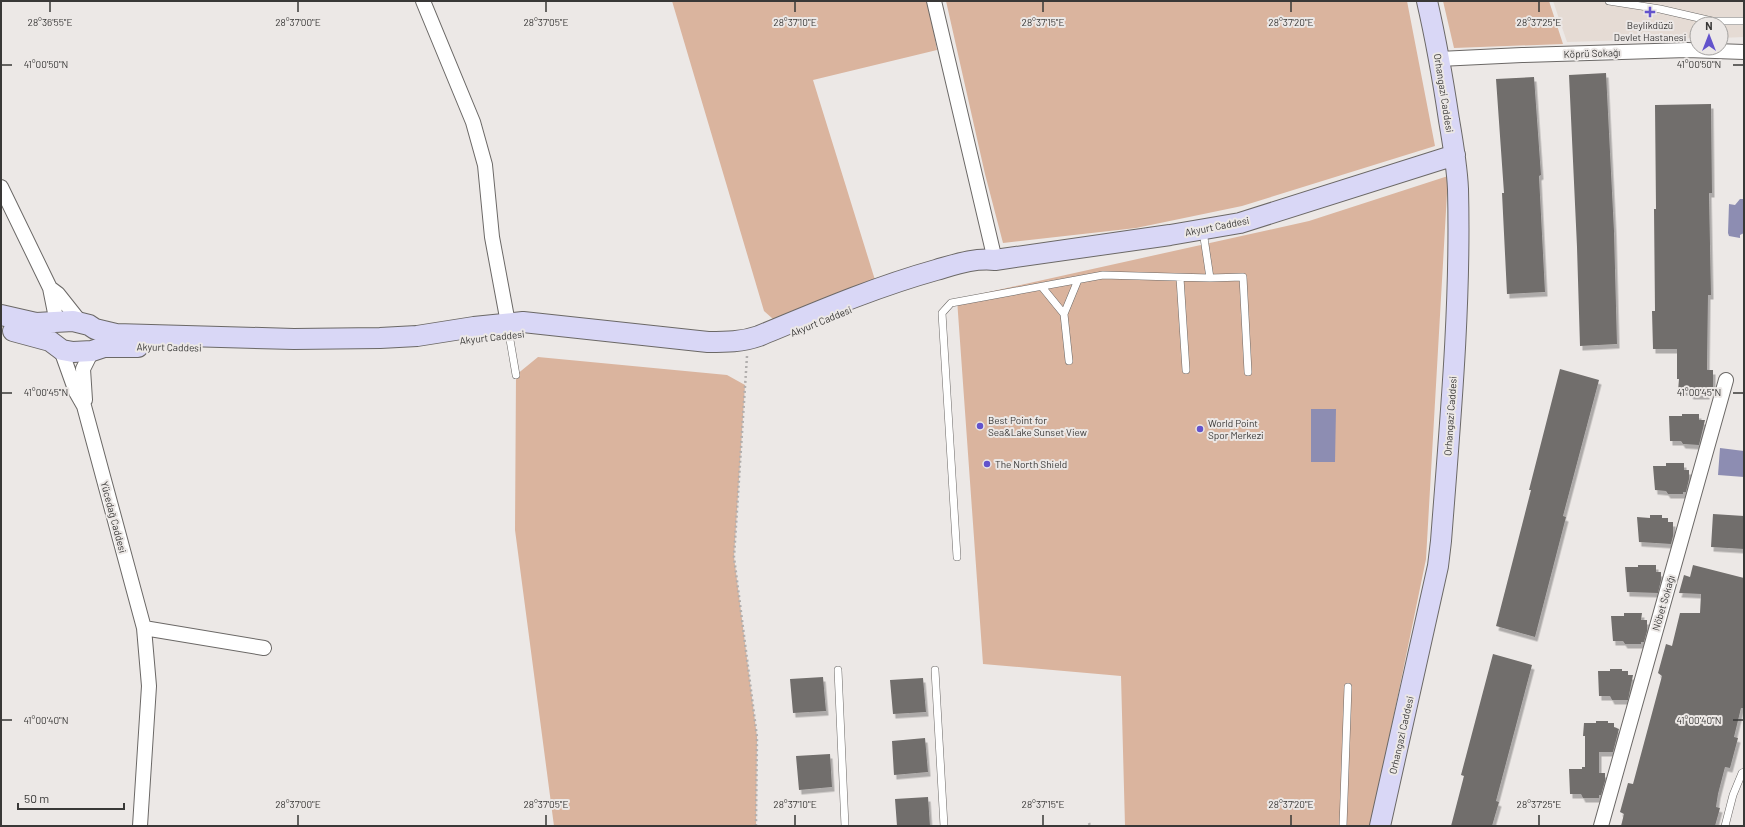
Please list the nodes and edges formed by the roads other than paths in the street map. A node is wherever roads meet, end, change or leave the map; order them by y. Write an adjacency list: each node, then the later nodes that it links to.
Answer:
1 (423, 1): 25 (street)
2 (934, 1): 15 (street)
3 (1427, 1): 11 (street, Orhangazi Caddesi)
4 (1609, 1): 5 (lane)
5 (1689, 16)
6 (1729, 21): 7 (lane)
7 (1744, 21)
8 (1689, 50): 11 (street, Köprü Sokağı)
9 (1729, 51): 10 (street, Köprü Sokağı)
10 (1744, 52)
11 (1440, 59): 12 (street, Orhangazi Caddesi)
12 (1454, 155): 14 (street, Akyurt Caddesi); 45 (street, Orhangazi Caddesi)
13 (1, 187): 20 (street)
14 (1203, 229): 15 (street, Akyurt Caddesi); 17 (lane)
15 (995, 260): 25 (street, Akyurt Caddesi); 25 (street, Akyurt Caddesi)
16 (1180, 278): 17 (lane); 18 (lane); 29 (lane)
17 (1210, 278): 30 (lane)
18 (1078, 280): 19 (lane); 21 (lane)
19 (1042, 287): 21 (lane); 34 (lane)
20 (50, 288): 23 (street); 26 (street)
21 (1064, 314): 28 (lane)
22 (1, 315): 26 (street, Akyurt Caddesi)
23 (88, 326): 25 (street, Akyurt Caddesi); 26 (street, Akyurt Caddesi); 27 (street)
24 (1, 328): 26 (street, Akyurt Caddesi)
25 (508, 329): 27 (street, Akyurt Caddesi); 31 (lane)
26 (54, 338): 27 (street, Akyurt Caddesi); 33 (street)
27 (92, 351): 33 (street)
28 (1069, 361)
29 (1186, 370)
30 (1248, 372)
31 (516, 375)
32 (1726, 380): 46 (street, Nöbet Sokağı)
33 (84, 406): 35 (street, Yücedağ Caddesi)
34 (957, 558)
35 (144, 628): 36 (street); 41 (street, Yücedağ Caddesi)
36 (264, 648)
37 (838, 670): 42 (lane)
38 (935, 670): 43 (lane)
39 (1348, 687): 44 (lane)
40 (1744, 772): 47 (lane)
41 (140, 826)
42 (844, 826)
43 (944, 826)
44 (1343, 826)
45 (1380, 826)
46 (1600, 826)
47 (1724, 826)

